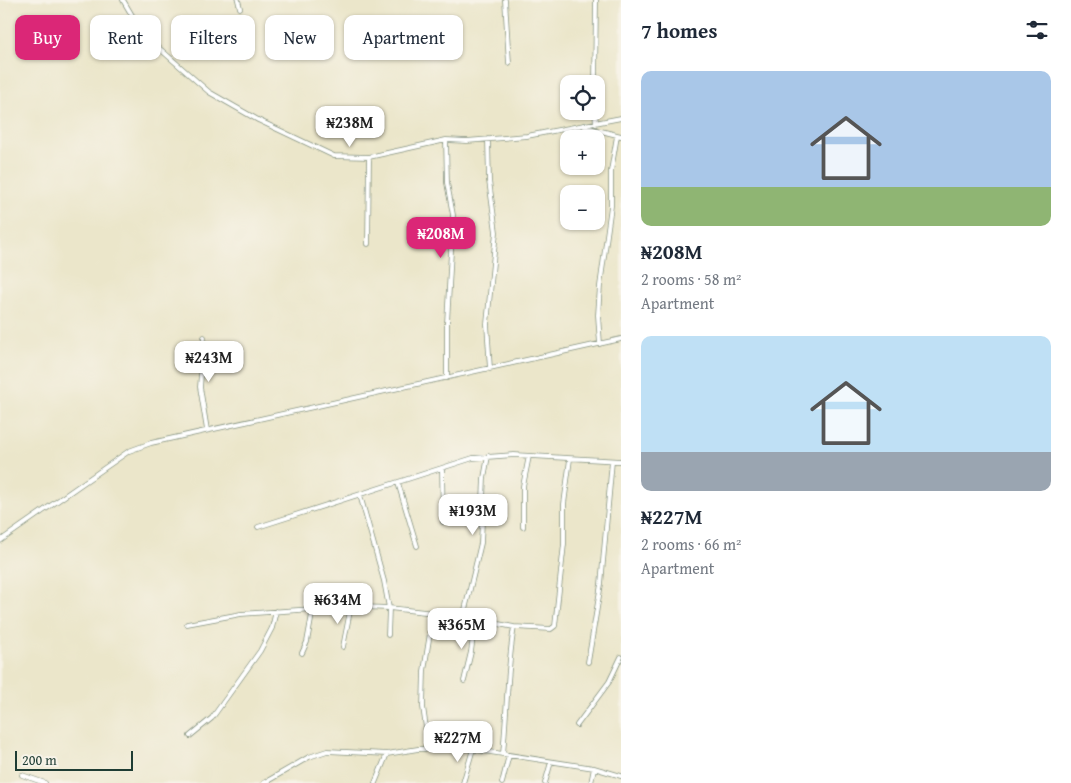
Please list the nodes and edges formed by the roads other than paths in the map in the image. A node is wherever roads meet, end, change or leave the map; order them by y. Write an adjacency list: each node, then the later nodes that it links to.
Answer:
1 (123, 0): 15 (street)
2 (238, 0): 5 (street)
3 (504, 0): 6 (street)
4 (596, 0): 7 (street)
5 (240, 8)
6 (509, 63)
7 (595, 75)
8 (621, 118): 10 (street)
9 (596, 120): 10 (street)
10 (596, 124): 11 (street)
11 (583, 127): 12 (street); 13 (street)
12 (619, 136): 19 (street)
13 (488, 139): 14 (street); 20 (street)
14 (446, 140): 15 (street); 21 (street)
15 (369, 157): 16 (street)
16 (368, 244)
17 (204, 337): 22 (street)
18 (621, 339): 19 (street)
19 (600, 344): 20 (street)
20 (490, 369): 21 (street)
21 (448, 378): 22 (street)
22 (207, 430): 34 (street)
23 (488, 456): 24 (street); 28 (street); 41 (street)
24 (530, 456): 25 (street); 33 (street)
25 (570, 459): 26 (street); 44 (street)
26 (612, 460): 27 (street); 49 (street)
27 (621, 461)
28 (442, 468): 29 (street); 31 (street)
29 (398, 483): 30 (street); 35 (street)
30 (360, 495): 32 (street); 37 (street)
31 (443, 522)
32 (258, 527)
33 (523, 527)
34 (0, 541)
35 (417, 546)
36 (351, 606): 37 (street); 38 (street); 46 (street)
37 (389, 608): 40 (street); 45 (street)
38 (312, 609): 39 (street); 47 (street)
39 (276, 611): 43 (street); 52 (street)
40 (433, 614): 41 (street); 53 (street)
41 (463, 618): 42 (street)
42 (475, 621): 44 (street); 50 (street)
43 (187, 624)
44 (514, 627): 56 (street)
45 (388, 635)
46 (343, 647)
47 (302, 653)
48 (621, 658): 51 (street)
49 (588, 662)
50 (464, 681)
51 (577, 724)
52 (190, 736)
53 (430, 749): 54 (street); 55 (street)
54 (473, 749): 56 (street); 65 (street)
55 (387, 754): 63 (street); 64 (street)
56 (502, 754): 57 (street)
57 (509, 755): 58 (street); 66 (street)
58 (551, 762): 59 (street); 67 (street)
59 (594, 768): 61 (street); 68 (street)
60 (22, 775): 62 (street)
61 (621, 776)
62 (45, 783)
63 (264, 783)
64 (375, 783)
65 (463, 783)
66 (502, 783)
67 (545, 783)
68 (591, 783)

